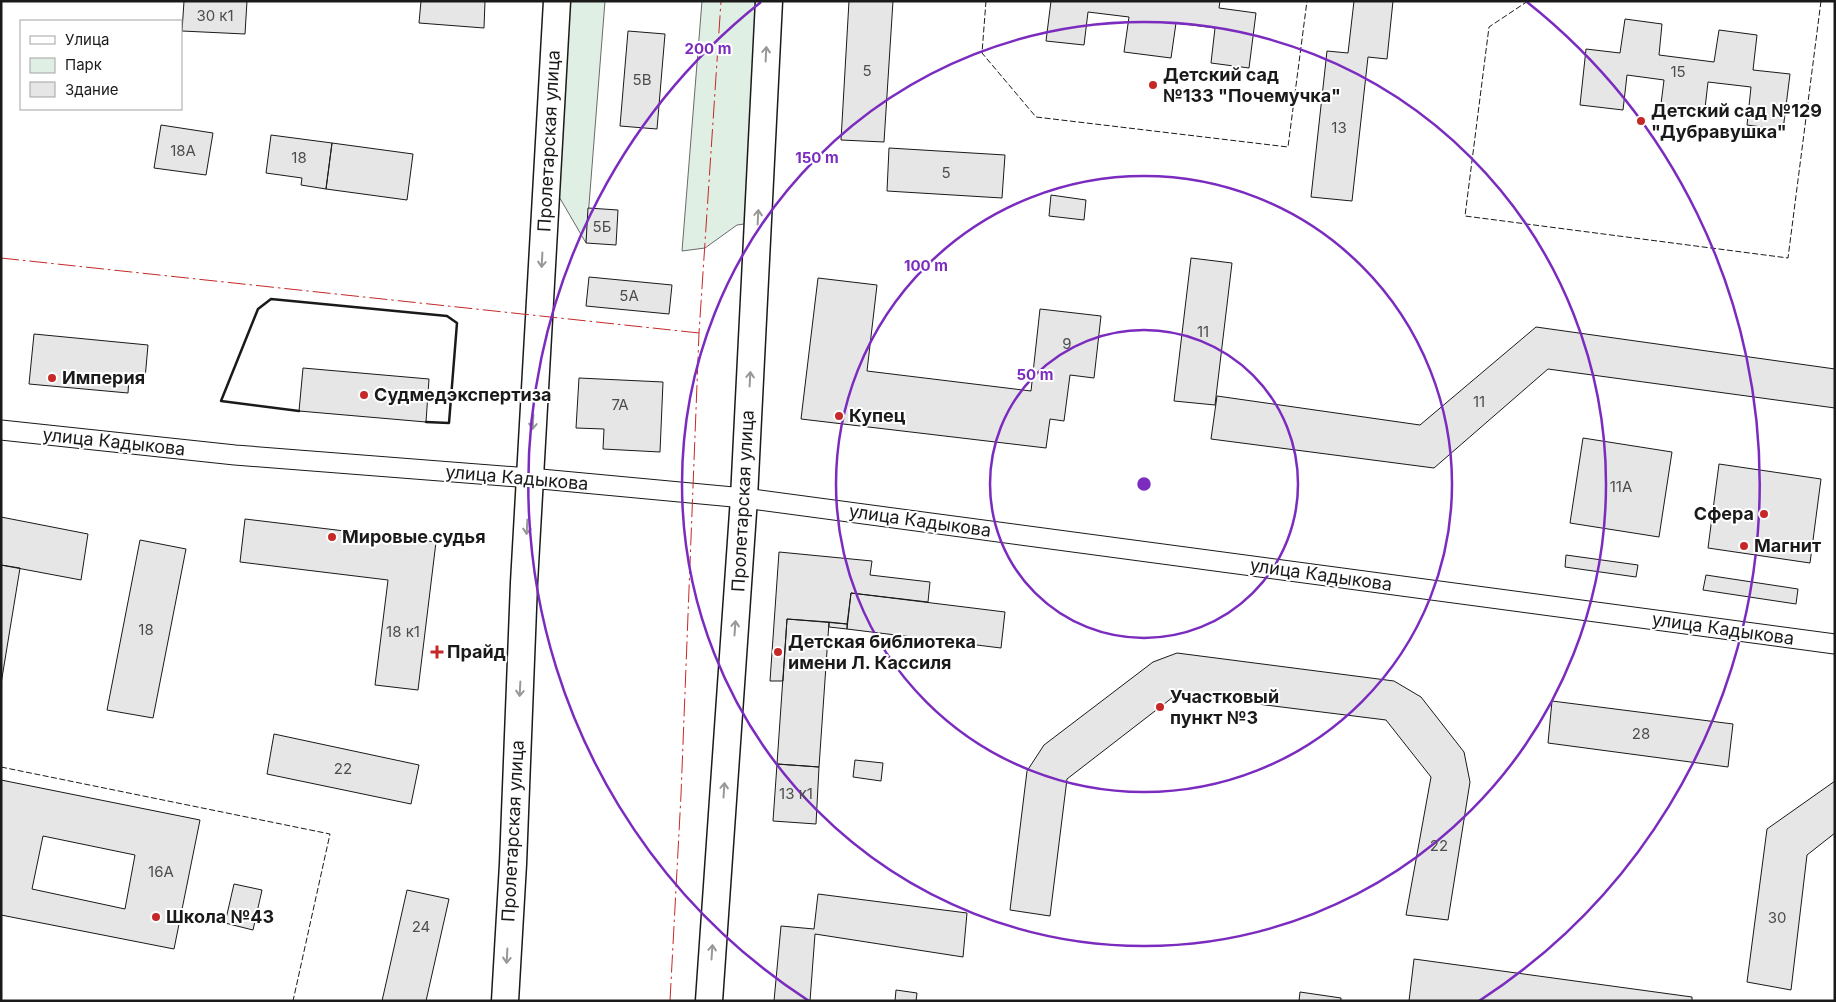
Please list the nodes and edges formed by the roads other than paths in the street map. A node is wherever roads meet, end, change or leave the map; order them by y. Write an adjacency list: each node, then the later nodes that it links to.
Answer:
1 (557, 1): 4 (street, Пролетарская улица, one-way to 4)
2 (769, 1): 5 (street, Пролетарская улица, one-way to 2)
3 (1, 430): 4 (street, улица Кадыкова)
4 (530, 478): 5 (street, улица Кадыкова); 7 (street, Пролетарская улица, one-way to 7)
5 (744, 498): 6 (street, улица Кадыкова); 8 (street, Пролетарская улица, one-way to 5)
6 (1835, 644)
7 (505, 1001)
8 (709, 1001)

